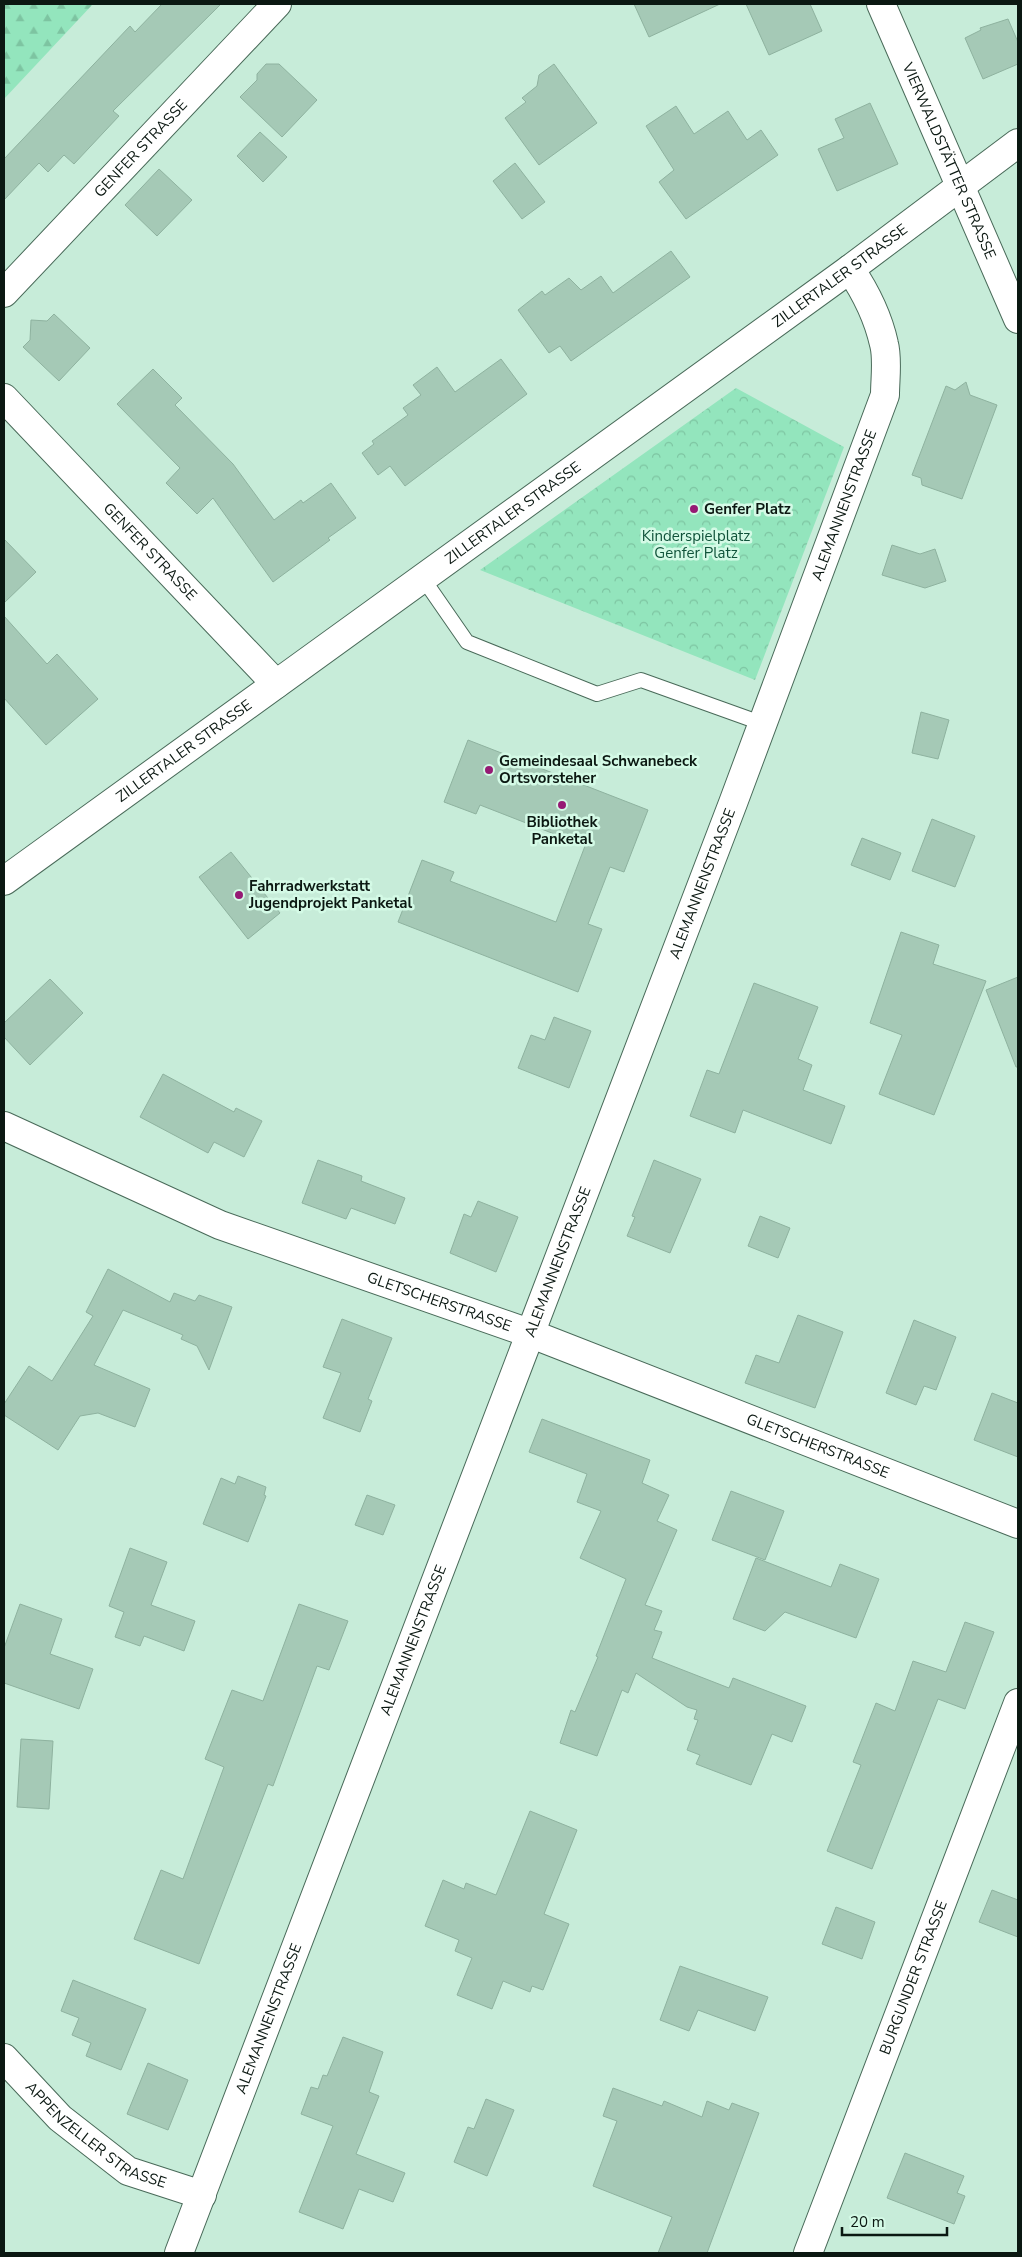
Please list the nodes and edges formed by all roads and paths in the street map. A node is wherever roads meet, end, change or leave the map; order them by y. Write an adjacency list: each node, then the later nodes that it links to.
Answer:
1 (277, 4): 6 (street, GENFER STRASSE)
2 (880, 4): 4 (street, VIERWALDSTÄTTER STRASSE)
3 (1018, 143): 4 (street, ZILLERTALER STRASSE)
4 (960, 186): 5 (street, ZILLERTALER STRASSE); 7 (street, VIERWALDSTÄTTER STRASSE)
5 (850, 269): 9 (street, ZILLERTALER STRASSE); 11 (street, ALEMANNENSTRASSE)
6 (4, 293)
7 (1018, 319)
8 (4, 398): 10 (street, GENFER STRASSE)
9 (422, 577): 10 (street, ZILLERTALER STRASSE); 11 (lane)
10 (276, 684): 12 (street, ZILLERTALER STRASSE)
11 (761, 723): 14 (street, ALEMANNENSTRASSE)
12 (4, 881)
13 (4, 1126): 14 (street, GLETSCHERSTRASSE)
14 (530, 1333): 15 (street, GLETSCHERSTRASSE); 18 (street, ALEMANNENSTRASSE)
15 (1018, 1524)
16 (1018, 1703): 20 (street, BURGUNDER STRASSE)
17 (4, 2058): 18 (street, APPENZELLER STRASSE)
18 (202, 2195): 19 (street, ALEMANNENSTRASSE)
19 (179, 2253)
20 (808, 2253)

